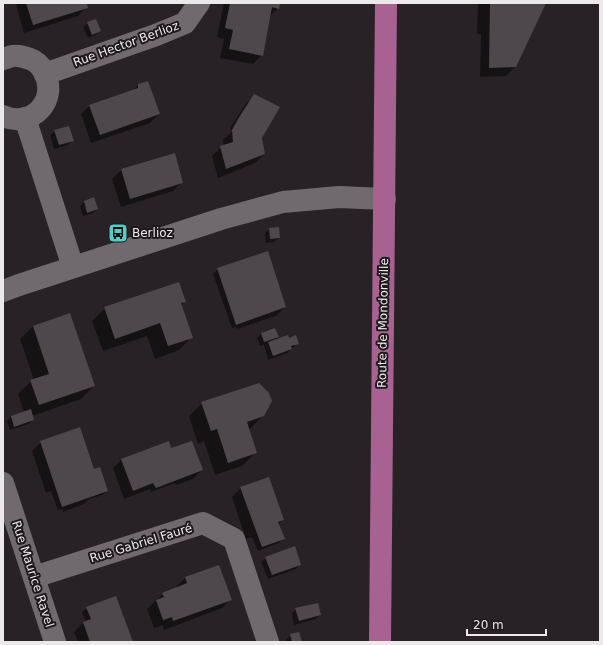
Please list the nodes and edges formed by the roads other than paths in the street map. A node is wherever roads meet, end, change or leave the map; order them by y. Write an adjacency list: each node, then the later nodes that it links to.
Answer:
1 (198, 3): 4 (street, Rue Hector Berlioz)
2 (386, 3): 7 (main road, Route de Mondonville)
3 (3, 57): 4 (street)
4 (45, 74): 6 (street)
5 (3, 116): 6 (street)
6 (25, 118): 8 (street)
7 (384, 198): 8 (street); 14 (main road, Route de Mondonville)
8 (73, 267): 9 (street)
9 (3, 291)
10 (3, 482): 11 (street, Rue Maurice Ravel)
11 (34, 576): 12 (street, Rue Maurice Ravel); 13 (street, Rue Gabriel Fauré)
12 (55, 642)
13 (268, 642)
14 (380, 642)

